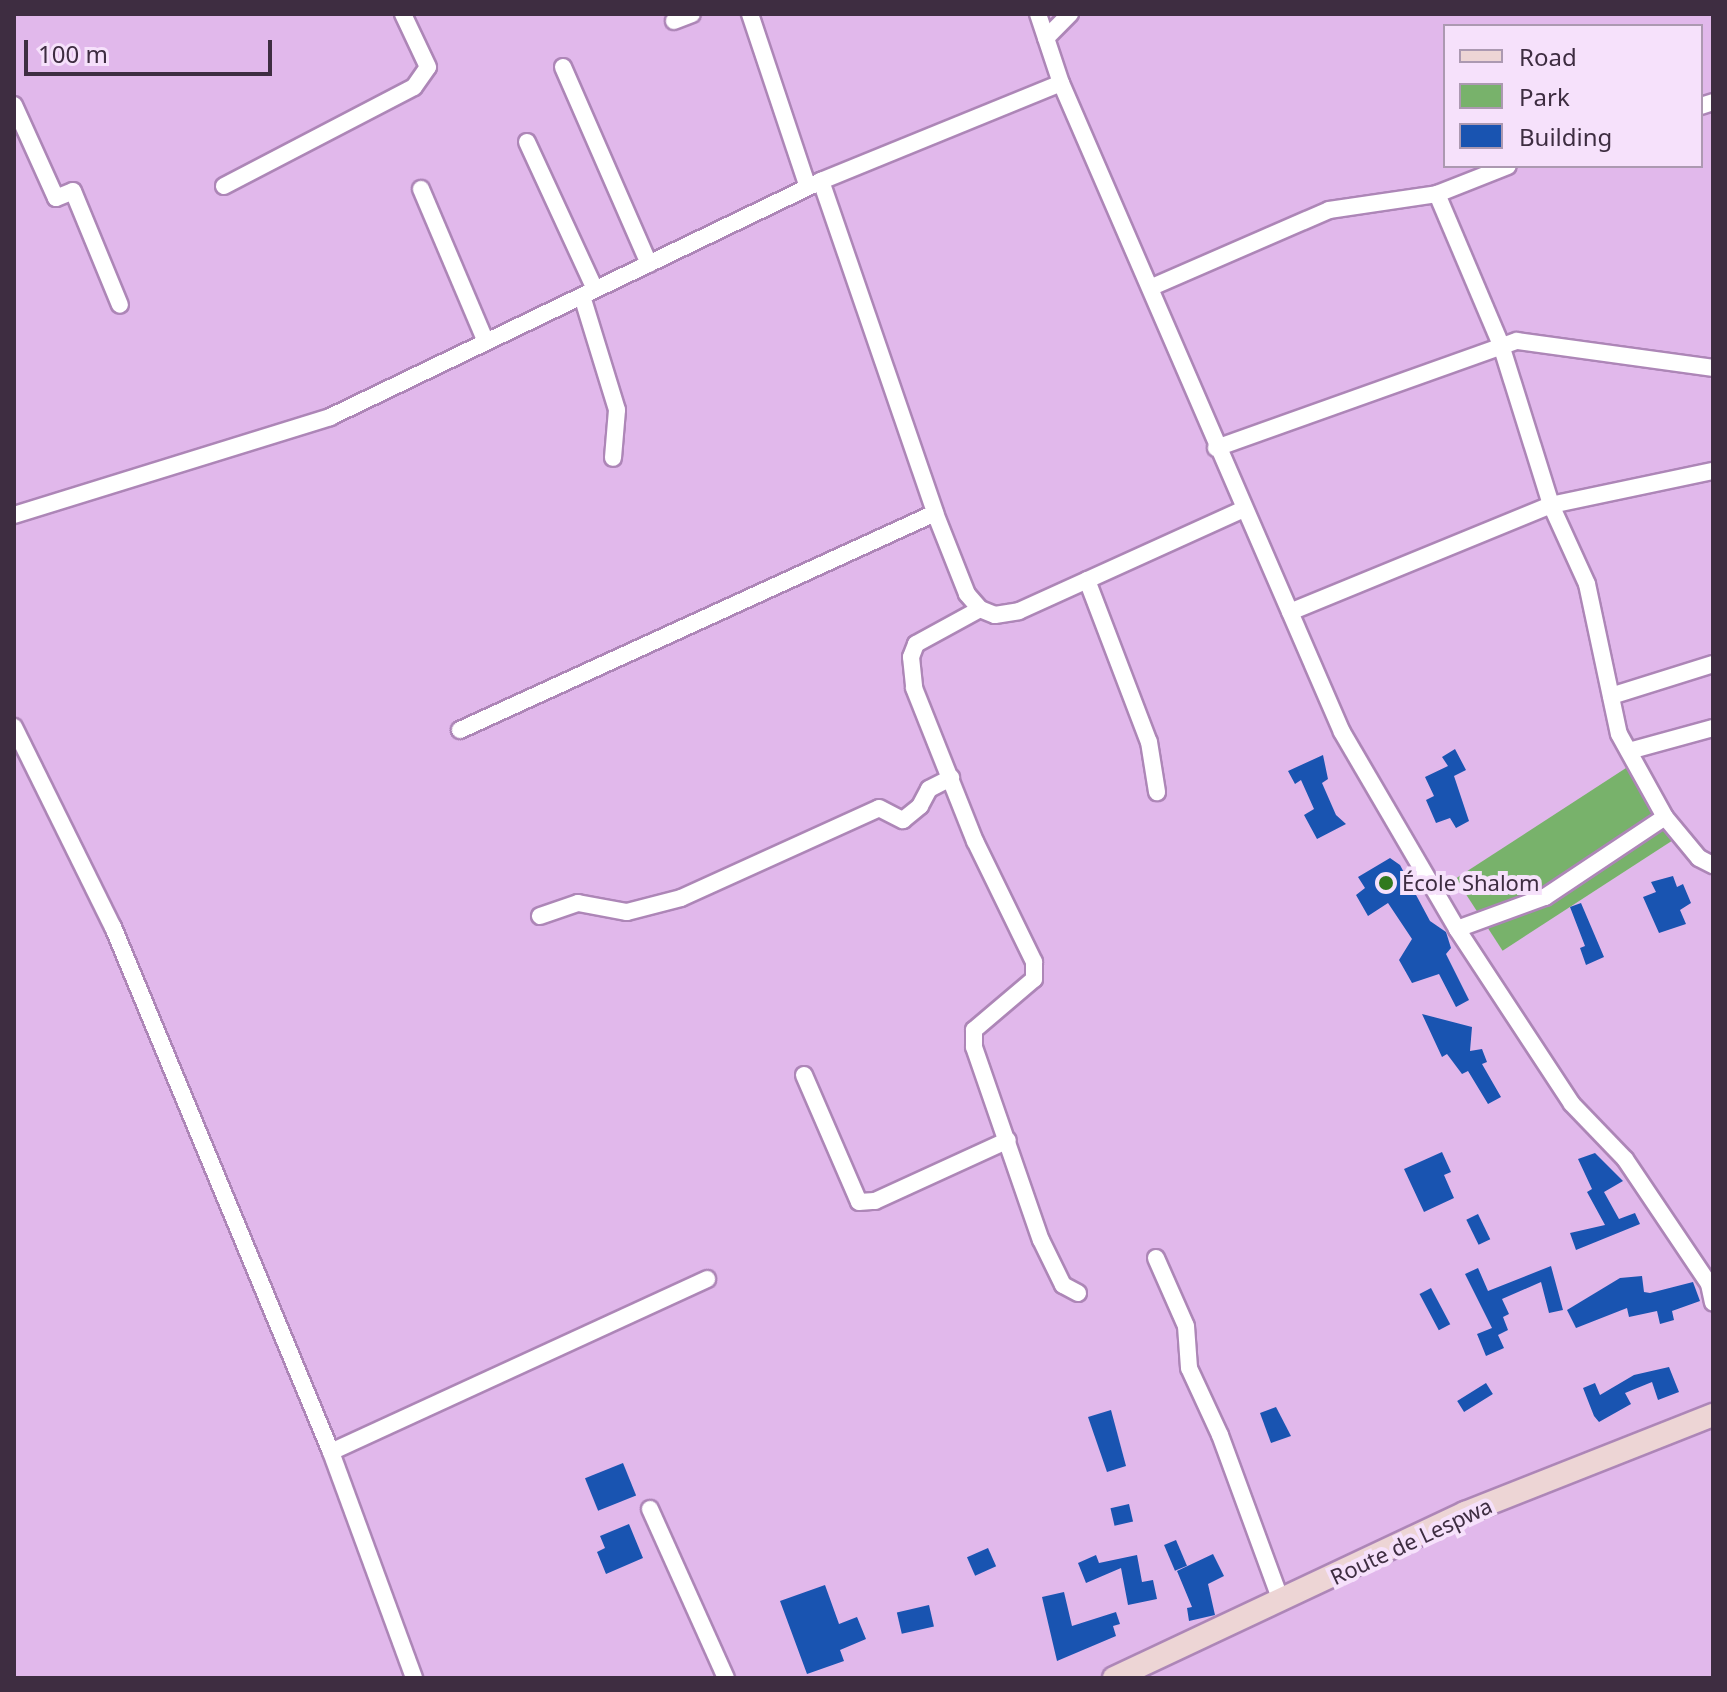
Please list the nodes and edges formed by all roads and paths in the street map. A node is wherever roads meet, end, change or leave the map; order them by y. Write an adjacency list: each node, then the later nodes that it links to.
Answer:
1 (403, 14): 14 (street)
2 (692, 14): 6 (street)
3 (750, 14): 13 (street)
4 (1038, 14): 7 (street)
5 (1070, 14): 7 (street)
6 (674, 21)
7 (1046, 38): 9 (street)
8 (563, 67): 17 (street)
9 (1061, 83): 13 (street); 18 (street)
10 (14, 105): 20 (street)
11 (527, 142): 19 (street)
12 (1503, 168): 16 (street)
13 (815, 184): 17 (street); 29 (street)
14 (224, 186)
15 (421, 189): 21 (street)
16 (1437, 194): 18 (street); 22 (street)
17 (649, 264): 19 (street)
18 (1152, 287): 24 (street)
19 (588, 293): 21 (street); 25 (street)
20 (120, 305)
21 (486, 342): 30 (street)
22 (1501, 345): 23 (street); 24 (street); 27 (street)
23 (1713, 368)
24 (1216, 448): 28 (street)
25 (613, 458)
26 (1713, 471): 27 (street)
27 (1551, 505): 33 (street); 35 (street)
28 (1244, 509): 31 (street); 33 (street)
29 (935, 513): 32 (street); 38 (street)
30 (14, 515)
31 (1087, 580): 32 (street); 41 (street)
32 (980, 609): 40 (street)
33 (1290, 612): 45 (street)
34 (1713, 664): 35 (street)
35 (1611, 696): 39 (street)
36 (14, 727): 53 (street)
37 (1713, 728): 39 (street)
38 (460, 730)
39 (1629, 751): 42 (street)
40 (951, 778): 44 (street); 47 (street)
41 (1157, 792)
42 (1665, 817): 43 (street); 45 (street)
43 (1713, 865)
44 (540, 916)
45 (1457, 929): 51 (street)
46 (804, 1075): 47 (street)
47 (1008, 1140): 50 (street)
48 (1156, 1258): 55 (street)
49 (707, 1279): 53 (street)
50 (1078, 1293)
51 (1713, 1303)
52 (1713, 1415): 55 (street, Route de Lespwa)
53 (331, 1452): 56 (street)
54 (650, 1509): 57 (street)
55 (1281, 1601): 58 (street, Route de Lespwa)
56 (414, 1678)
57 (726, 1678)
58 (1114, 1678)

